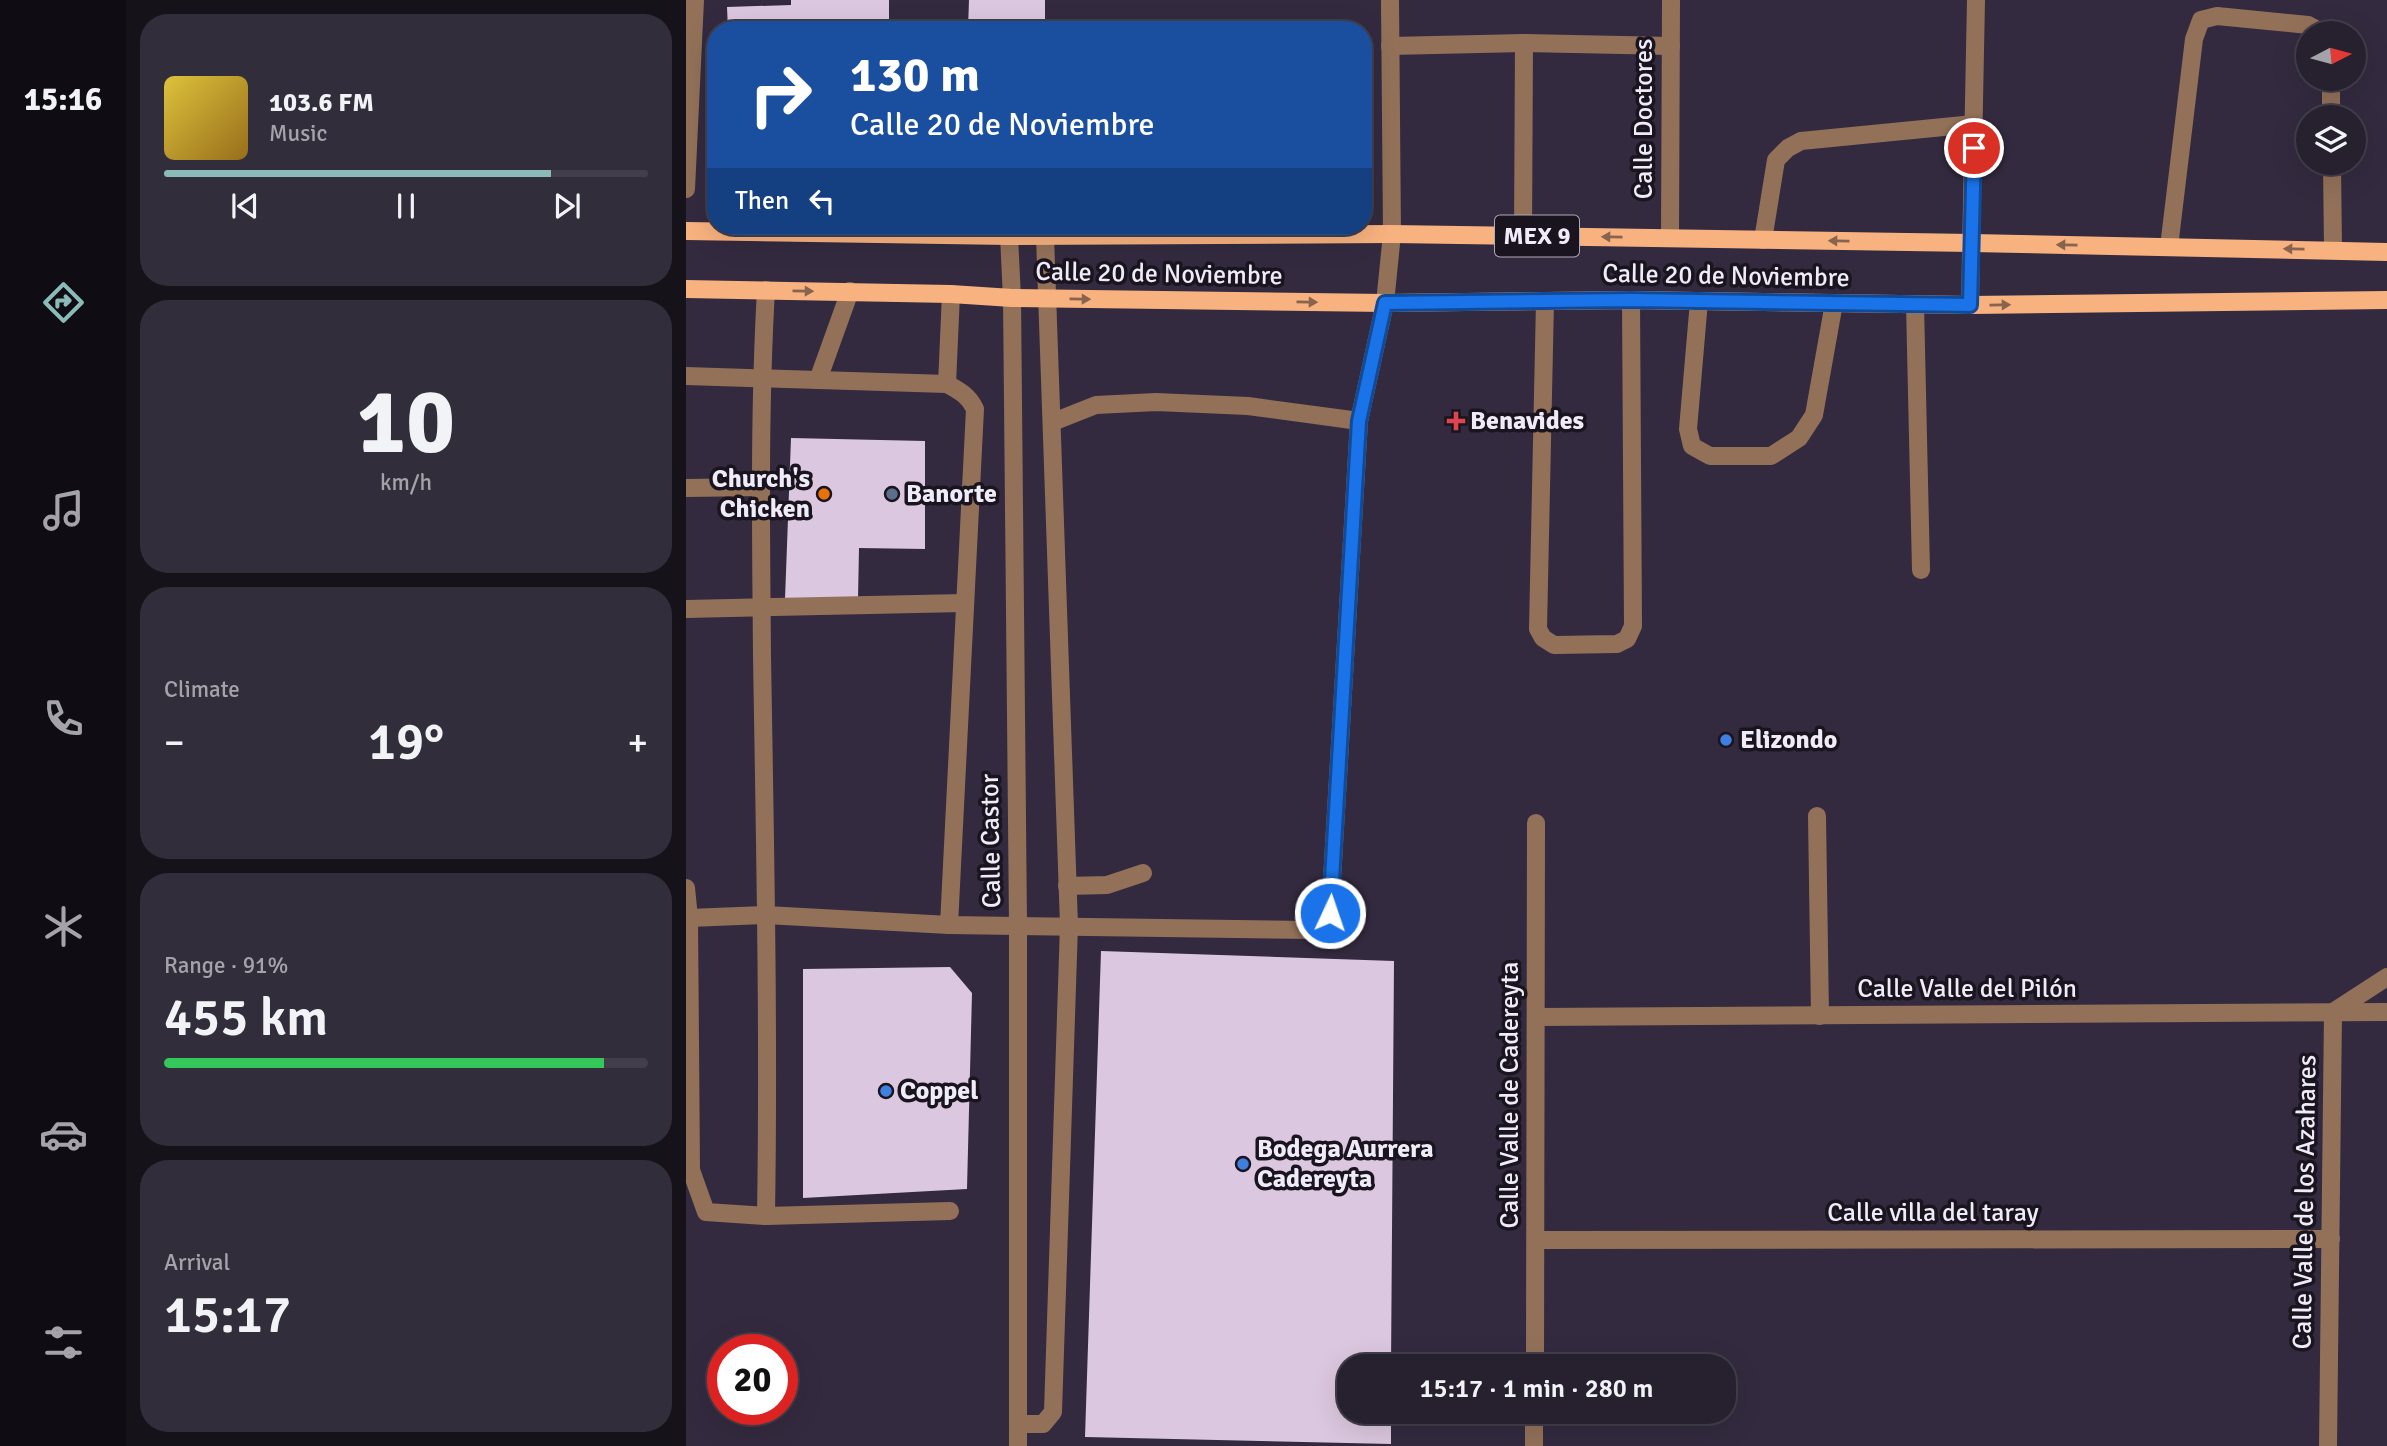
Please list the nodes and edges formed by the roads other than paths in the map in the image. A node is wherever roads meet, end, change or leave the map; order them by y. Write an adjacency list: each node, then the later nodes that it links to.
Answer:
1 (695, 0): 11 (street)
2 (1390, 0): 7 (street)
3 (1671, 0): 8 (street, Calle Doctores)
4 (1976, 0): 9 (street)
5 (2296, 24): 24 (street)
6 (1524, 43): 7 (street); 8 (street); 20 (street)
7 (1390, 46): 15 (street)
8 (1671, 47): 21 (street, Calle Doctores)
9 (1974, 124): 22 (street); 23 (street)
10 (2332, 175): 25 (street)
11 (686, 189)
12 (686, 232): 13 (main road, Calle 20 de Noviembre / MEX 9)
13 (707, 232)
14 (1372, 234): 15 (main road, Calle 20 de Noviembre / MEX 9)
15 (1392, 234): 20 (main road, Calle 20 de Noviembre / MEX 9); 37 (street)
16 (928, 235): 18 (main road, Calle 20 de Noviembre / MEX 9)
17 (1218, 235): 19 (main road, Calle 20 de Noviembre / MEX 9)
18 (1009, 236): 19 (main road, Calle 20 de Noviembre / MEX 9); 31 (street, Calle Castor)
19 (1045, 236): 32 (street)
20 (1523, 236): 21 (main road, Calle 20 de Noviembre / MEX 9, one-way to 20)
21 (1670, 238): 22 (main road, Calle 20 de Noviembre / MEX 9)
22 (1763, 240): 23 (main road, Calle 20 de Noviembre / MEX 9, one-way to 22)
23 (1972, 243): 24 (main road, Calle 20 de Noviembre / MEX 9, one-way to 23); 40 (street)
24 (2169, 247): 25 (main road, Calle 20 de Noviembre / MEX 9, one-way to 24)
25 (2333, 250): 26 (main road, Calle 20 de Noviembre / MEX 9)
26 (2387, 252)
27 (686, 289): 28 (main road, Calle 20 de Noviembre)
28 (766, 290): 29 (main road, Calle 20 de Noviembre, one-way to 29); 42 (street)
29 (850, 291): 30 (main road, Calle 20 de Noviembre); 43 (street)
30 (951, 294): 31 (main road, Calle 20 de Noviembre); 44 (street)
31 (1012, 298): 32 (main road, Calle 20 de Noviembre); 60 (street, Calle Castor)
32 (1046, 298): 37 (main road, Calle 20 de Noviembre, one-way to 37); 46 (street)
33 (1631, 300): 35 (main road, Calle 20 de Noviembre); 36 (main road, Calle 20 de Noviembre); 36 (street)
34 (2387, 300): 40 (main road, Calle 20 de Noviembre, one-way to 34)
35 (1699, 301): 38 (main road, Calle 20 de Noviembre); 38 (street)
36 (1545, 302): 37 (main road, Calle 20 de Noviembre)
37 (1385, 303): 45 (street)
38 (1834, 303): 39 (main road, Calle 20 de Noviembre)
39 (1915, 304): 40 (main road, Calle 20 de Noviembre); 49 (street)
40 (1970, 305)
41 (686, 376): 42 (street)
42 (761, 377): 43 (street); 47 (street)
43 (818, 380): 44 (street)
44 (947, 384): 50 (street)
45 (1359, 421): 46 (street); 62 (street)
46 (1053, 422): 56 (street)
47 (761, 487): 48 (street); 51 (street)
48 (686, 488)
49 (1921, 570)
50 (964, 603): 51 (street); 61 (street)
51 (762, 606): 52 (street); 58 (street)
52 (686, 609)
53 (1817, 816): 66 (street)
54 (1536, 822): 67 (street, Calle Valle de Cadereyta)
55 (1143, 873): 56 (street)
56 (1067, 886): 62 (street)
57 (686, 888): 59 (street)
58 (766, 915): 59 (street); 61 (street); 69 (street)
59 (689, 918): 69 (street)
60 (1018, 924): 61 (street); 62 (street); 73 (street, Calle Castor)
61 (949, 925)
62 (1069, 925): 73 (street)
63 (2387, 977): 64 (street)
64 (2333, 1012): 65 (street); 66 (street, Calle Valle del Pilón); 70 (street, Calle Valle de los Azahares)
65 (2387, 1012)
66 (1820, 1016): 67 (street, Calle Valle del Pilón)
67 (1537, 1017): 71 (street, Calle Valle de Cadereyta)
68 (950, 1211): 69 (street)
69 (766, 1216)
70 (2331, 1239): 71 (street, Calle villa del taray); 77 (street, Calle Valle de los Azahares)
71 (1536, 1240): 72 (street, Calle Valle de Cadereyta)
72 (1535, 1354)
73 (1018, 1424): 75 (street, Calle Castor)
74 (1534, 1424): 76 (street)
75 (1018, 1446)
76 (1534, 1446)
77 (2328, 1446)

